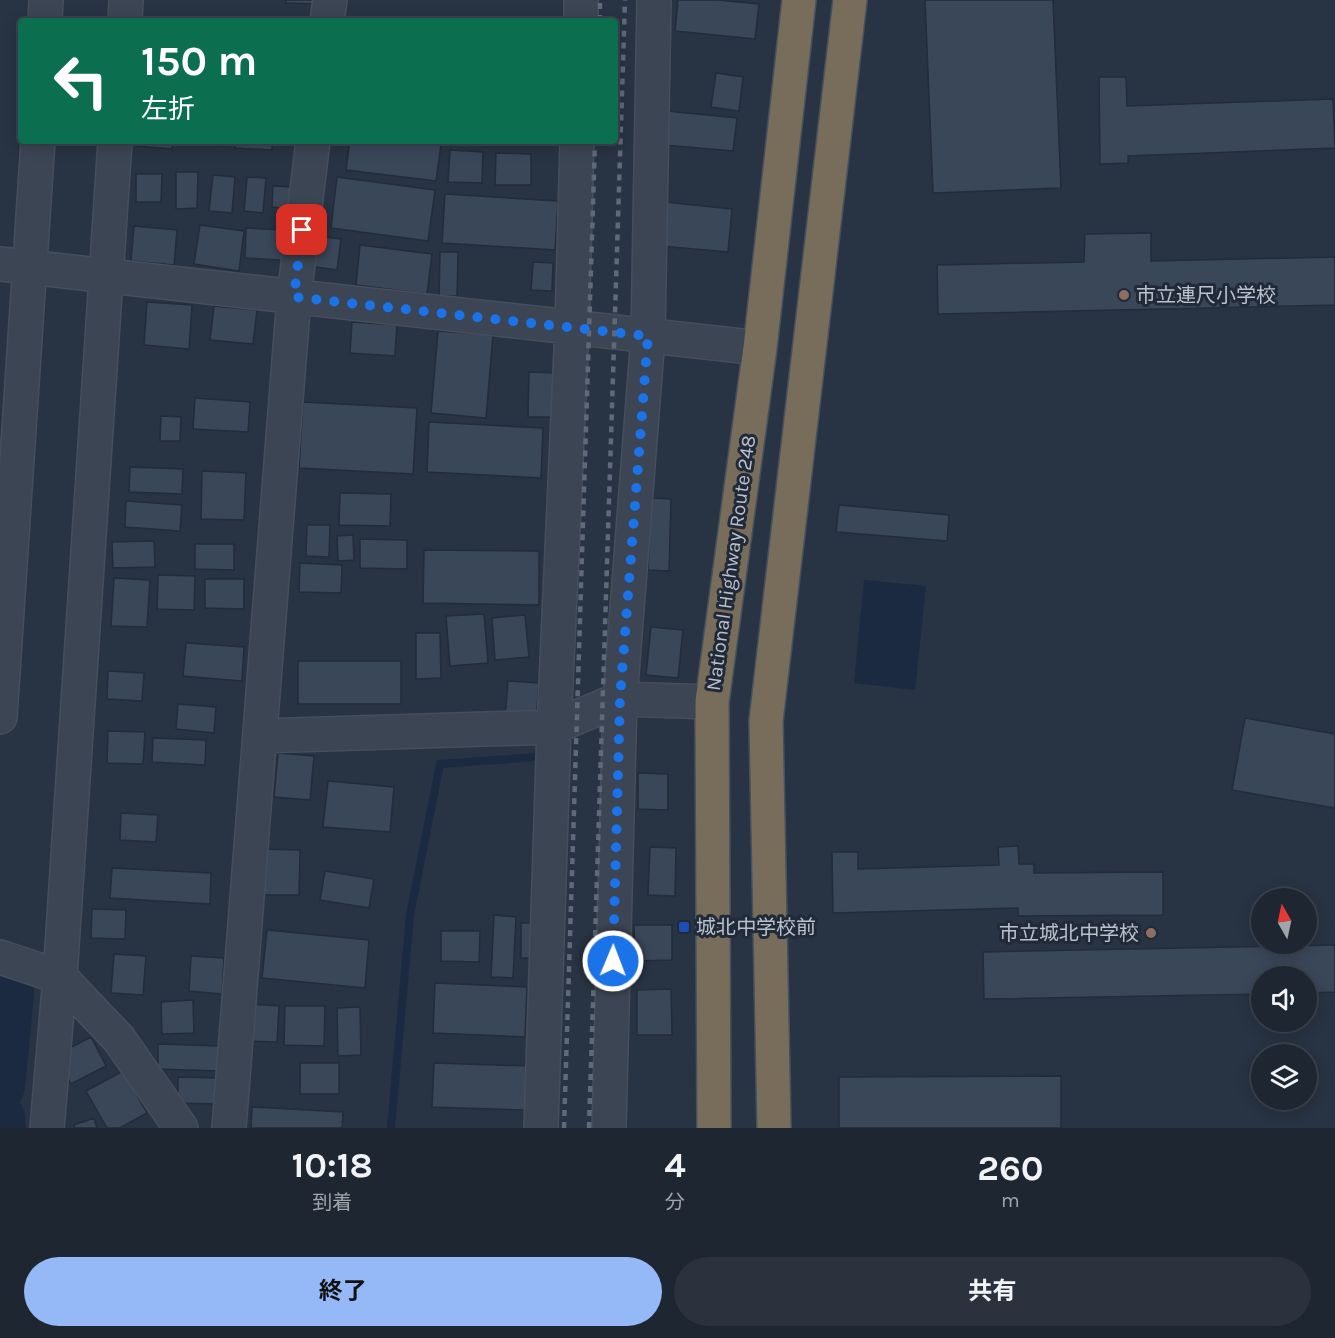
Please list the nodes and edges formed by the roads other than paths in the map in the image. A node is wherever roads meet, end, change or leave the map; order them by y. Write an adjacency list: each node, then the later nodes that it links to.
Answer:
1 (46, 0): 8 (street)
2 (126, 0): 9 (street)
3 (330, 0): 10 (street)
4 (581, 0): 11 (street)
5 (654, 0): 20 (street)
6 (799, 0): 21 (highway, National Highway Route 248)
7 (850, 0): 36 (highway)
8 (45, 18)
9 (125, 18)
10 (327, 18)
11 (581, 18)
12 (37, 144): 16 (street)
13 (116, 144): 17 (street)
14 (313, 144): 18 (street)
15 (577, 144): 19 (street)
16 (15, 265): 17 (street); 22 (street)
17 (105, 276): 18 (street); 29 (street)
18 (294, 297): 19 (street); 27 (street)
19 (572, 328): 20 (street); 26 (street)
20 (648, 336): 21 (street); 23 (street)
21 (760, 348): 24 (highway, National Highway Route 248)
22 (8, 492): 25 (street)
23 (620, 699): 24 (street); 26 (street); 34 (street)
24 (712, 702): 35 (highway, National Highway Route 248)
25 (0, 717)
26 (554, 727): 27 (street); 33 (street)
27 (261, 736): 32 (street)
28 (0, 957): 29 (street)
29 (60, 977): 30 (street); 31 (street)
30 (47, 1128)
31 (181, 1128)
32 (229, 1128)
33 (541, 1128)
34 (609, 1128)
35 (714, 1128)
36 (774, 1128)

